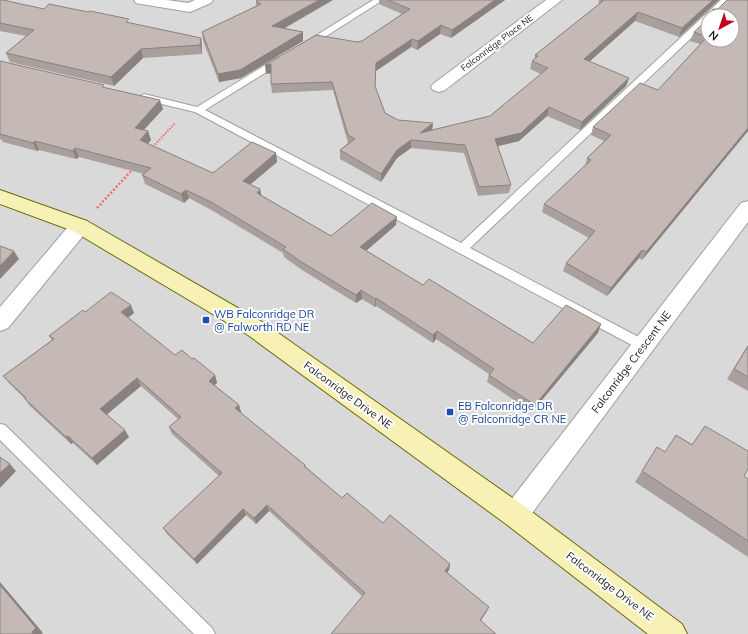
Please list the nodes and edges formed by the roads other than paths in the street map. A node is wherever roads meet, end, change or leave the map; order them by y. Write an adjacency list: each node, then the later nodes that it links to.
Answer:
1 (141, 0): 2 (street)
2 (206, 0)
3 (379, 0): 10 (lane)
4 (555, 0): 8 (street, Falconridge Place NE)
5 (726, 0): 6 (lane)
6 (718, 8)
7 (700, 25): 14 (lane)
8 (439, 86)
9 (137, 96): 10 (lane)
10 (198, 110): 14 (lane)
11 (0, 197): 13 (street, Falconridge Drive NE)
12 (748, 208): 16 (street, Falconridge Crescent NE)
13 (80, 226): 15 (street); 18 (street, Falconridge Drive NE)
14 (462, 248): 16 (lane)
15 (0, 322)
16 (643, 346): 18 (street, Falconridge Crescent NE)
17 (0, 430): 19 (lane)
18 (515, 515): 20 (street, Falconridge Drive NE)
19 (206, 634)
20 (672, 634)

